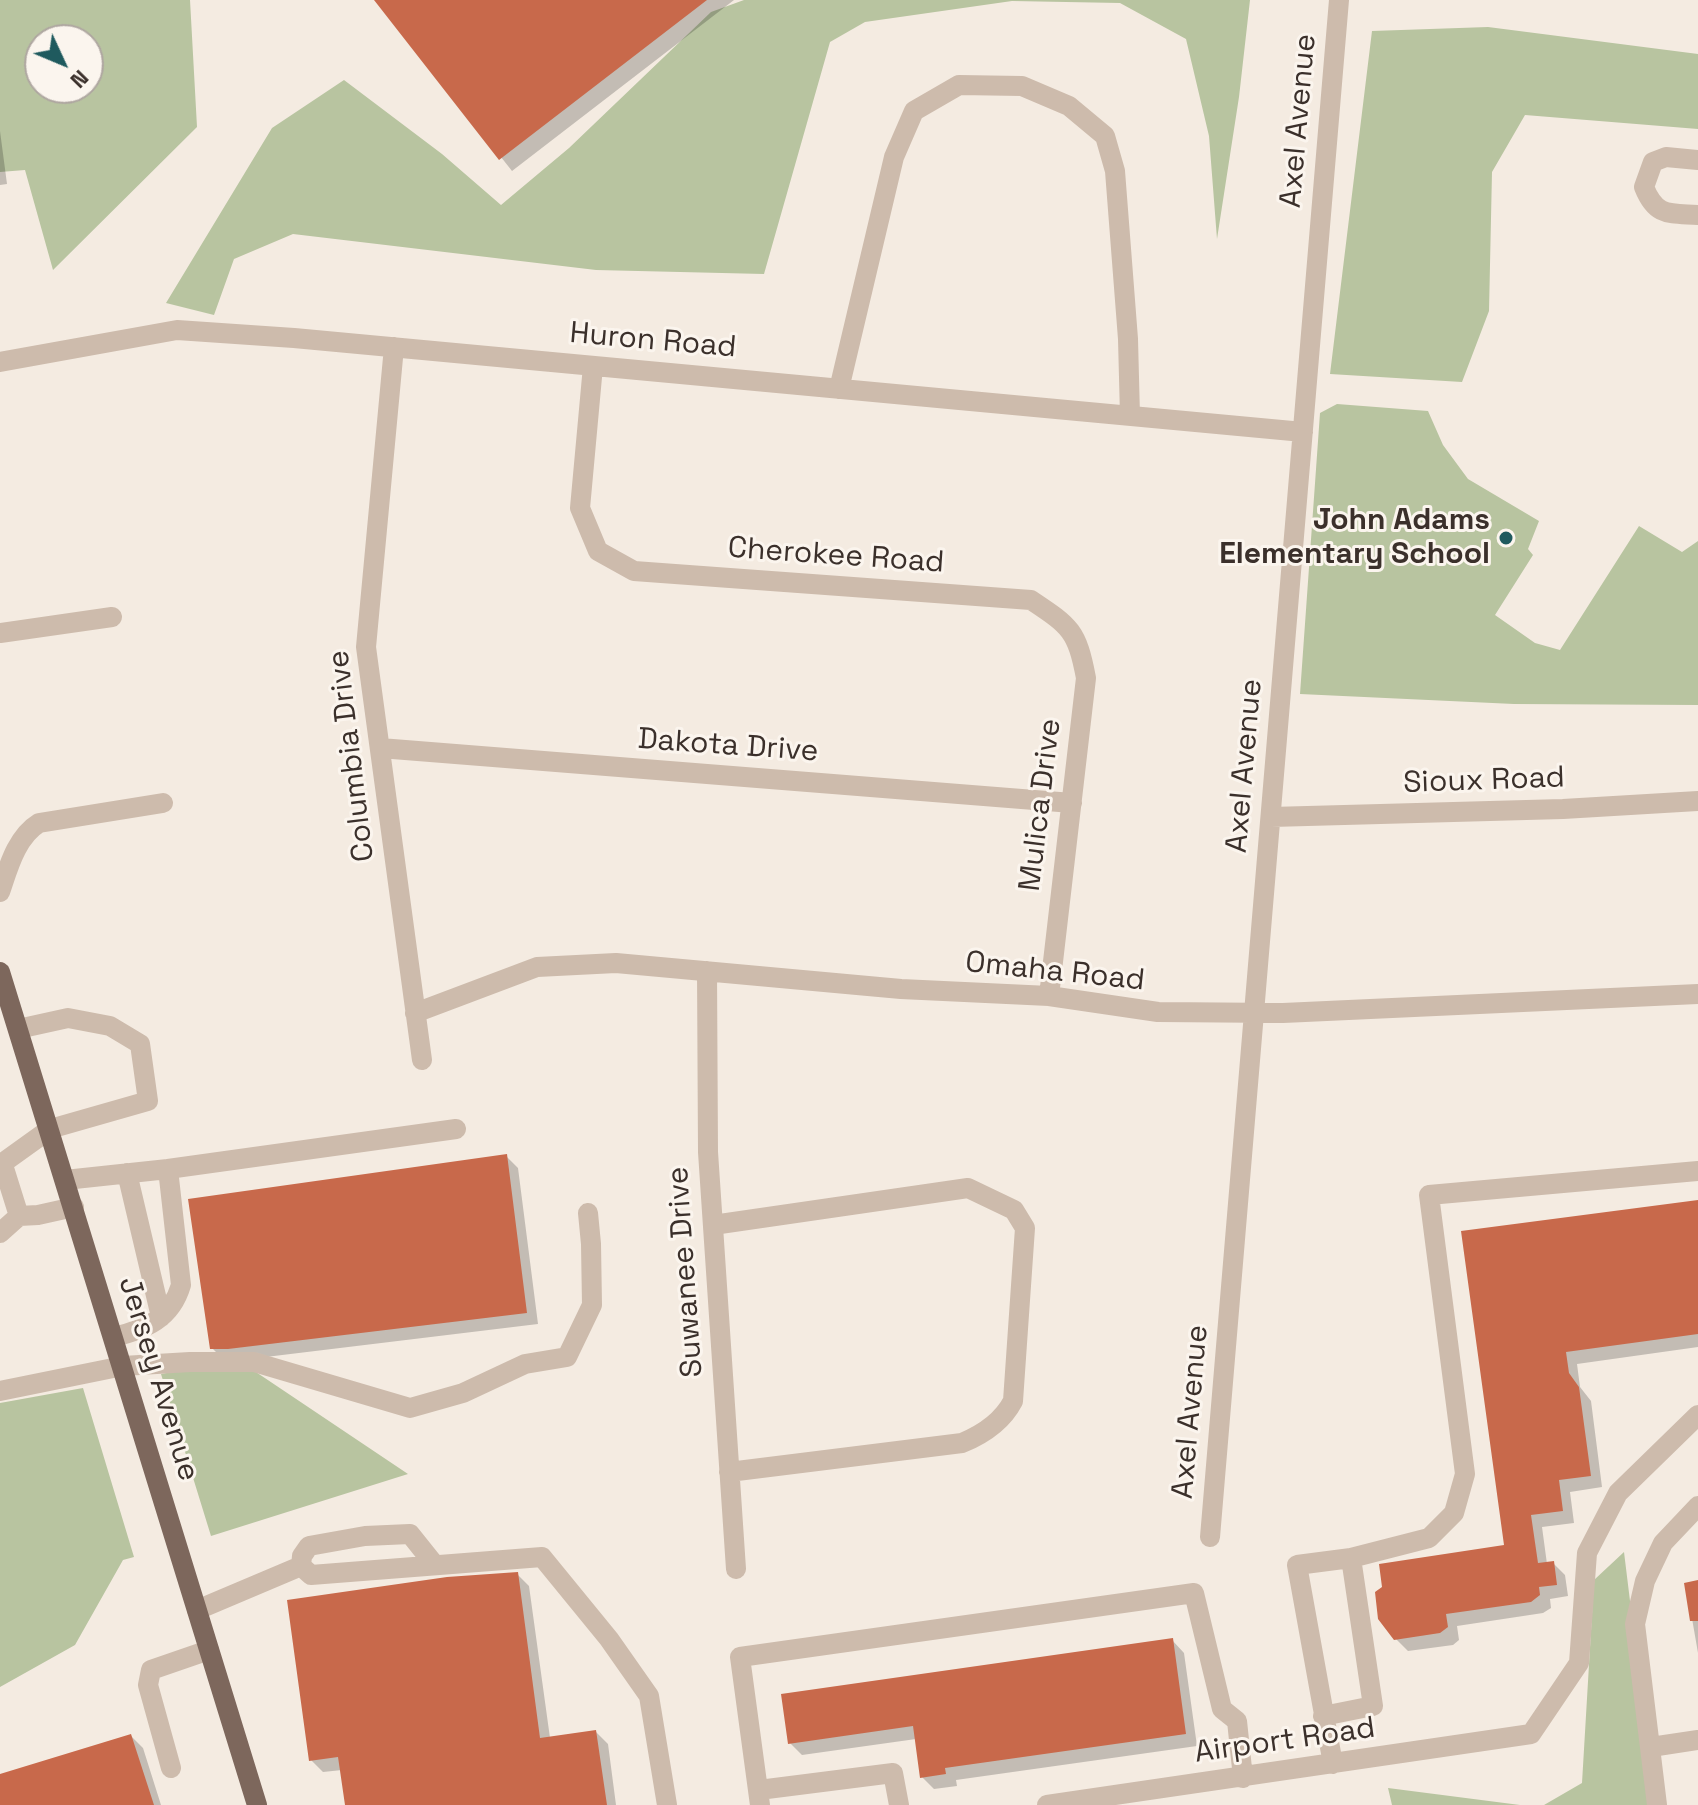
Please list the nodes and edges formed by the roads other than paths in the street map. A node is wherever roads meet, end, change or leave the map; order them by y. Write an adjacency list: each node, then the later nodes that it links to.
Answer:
1 (1339, 0): 9 (street, Axel Avenue)
2 (1698, 160): 3 (street)
3 (1698, 215)
4 (394, 347): 5 (street, Huron Road); 6 (street, Huron Road); 13 (street, Columbia Drive)
5 (0, 362)
6 (593, 366): 7 (street, Huron Road); 11 (street, Cherokee Road)
7 (839, 389): 8 (street, Huron Road); 8 (street)
8 (1130, 416): 9 (street, Huron Road)
9 (1303, 432): 17 (street, Axel Avenue)
10 (112, 617): 12 (street)
11 (1067, 625): 16 (street, Mulica Drive)
12 (0, 633)
13 (380, 748): 16 (street, Dakota Drive); 24 (street, Columbia Drive)
14 (1698, 801): 17 (street, Sioux Road)
15 (163, 803): 18 (street)
16 (1072, 803): 22 (street, Mulica Drive)
17 (1271, 817): 23 (street, Axel Avenue)
18 (0, 892)
19 (707, 971): 22 (street, Omaha Road); 24 (street, Omaha Road); 37 (street, Suwanee Drive)
20 (0, 972): 25 (main road, Jersey Avenue)
21 (1698, 994): 23 (street, Omaha Road)
22 (1049, 996): 23 (street, Omaha Road)
23 (1254, 1012): 46 (street, Axel Avenue)
24 (415, 1013): 26 (street, Columbia Drive)
25 (18, 1029): 27 (main road, Jersey Avenue); 27 (street)
26 (422, 1060)
27 (50, 1129): 29 (street); 33 (main road, Jersey Avenue)
28 (456, 1129): 30 (street)
29 (1, 1166): 36 (street)
30 (168, 1169): 32 (street); 39 (street)
31 (1698, 1171): 47 (street)
32 (127, 1173): 33 (street); 39 (street)
33 (65, 1180): 34 (main road, Jersey Avenue)
34 (74, 1207): 36 (street); 40 (main road, Jersey Avenue)
35 (588, 1213): 41 (street)
36 (19, 1216): 38 (street)
37 (713, 1225): 44 (street, Suwanee Drive); 44 (street)
38 (0, 1233)
39 (161, 1317): 40 (street)
40 (114, 1337): 41 (main road, Jersey Avenue)
41 (123, 1366): 42 (street); 51 (main road, Jersey Avenue)
42 (0, 1391)
43 (1698, 1415): 56 (street, Airport Road)
44 (729, 1472): 50 (street, Suwanee Drive)
45 (1698, 1506): 55 (street)
46 (1210, 1537)
47 (1351, 1558): 53 (street); 53 (street)
48 (434, 1564): 49 (street); 49 (street); 62 (street)
49 (301, 1566): 51 (street)
50 (736, 1569)
51 (197, 1610): 52 (main road, Jersey Avenue)
52 (209, 1650): 57 (street); 61 (main road, Jersey Avenue)
53 (1323, 1716): 56 (street)
54 (1698, 1740): 55 (street)
55 (1651, 1747): 65 (street)
56 (1333, 1764): 58 (street, Airport Road)
57 (171, 1768)
58 (1243, 1778): 59 (street); 60 (street, Airport Road)
59 (759, 1798): 63 (street)
60 (1157, 1798): 64 (street, Airport Road)
61 (253, 1803)
62 (667, 1805)
63 (899, 1805)
64 (1047, 1805)
65 (1657, 1805)

